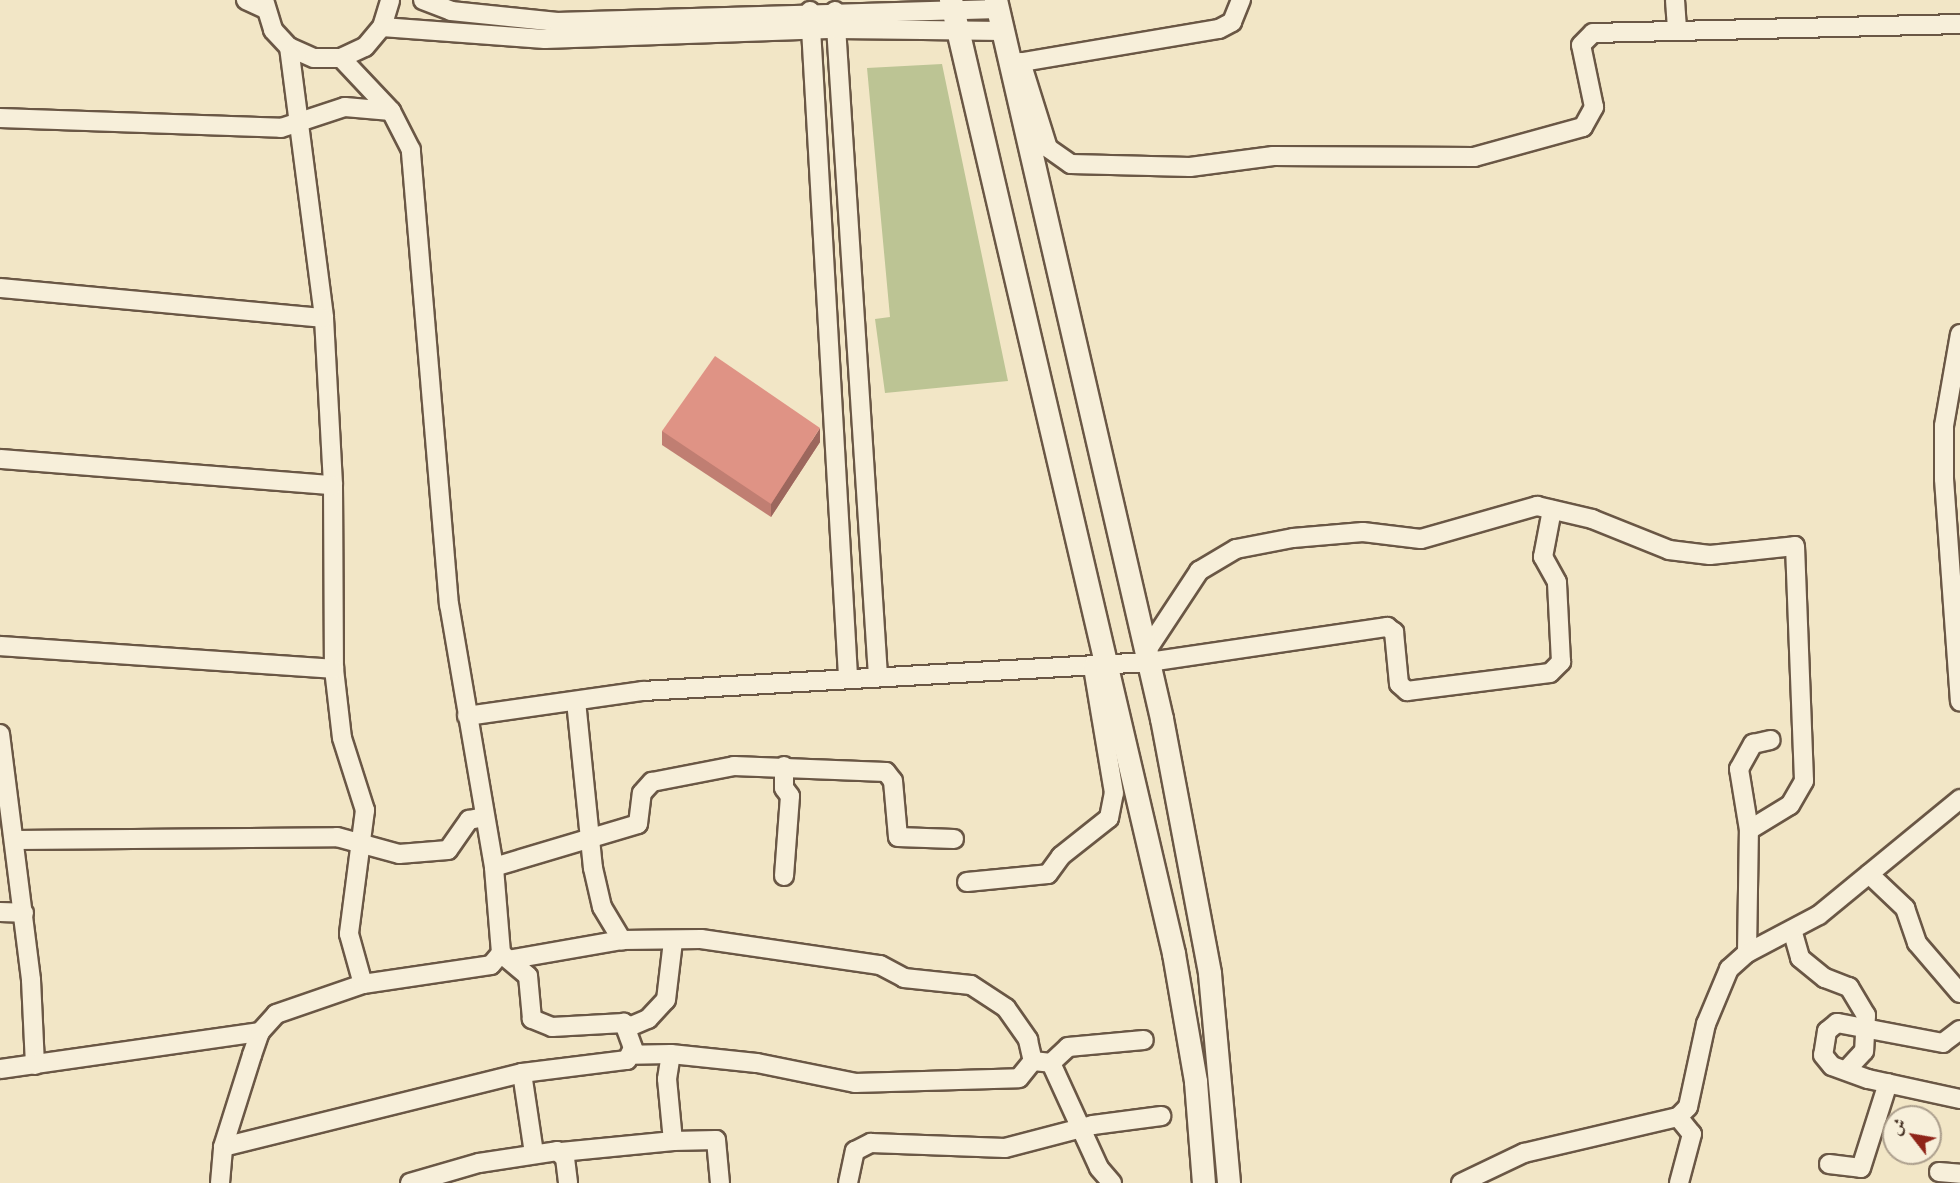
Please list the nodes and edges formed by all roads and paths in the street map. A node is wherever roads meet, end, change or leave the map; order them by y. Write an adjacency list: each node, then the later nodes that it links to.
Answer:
1 (246, 0): 6 (street)
2 (390, 0): 13 (street)
3 (423, 0): 7 (street)
4 (1241, 0): 19 (street)
5 (1675, 0): 15 (street)
6 (265, 4): 17 (street)
7 (447, 6): 8 (street)
8 (810, 11): 9 (street); 16 (street)
9 (835, 11): 10 (street); 14 (street)
10 (954, 13): 11 (street); 14 (street); 33 (street)
11 (999, 13): 19 (street)
12 (1960, 24): 15 (street)
13 (382, 27): 16 (street); 18 (street)
14 (836, 29): 16 (street); 35 (street)
15 (1677, 29): 19 (street)
16 (812, 30): 36 (street)
17 (289, 47): 18 (street); 22 (street)
18 (341, 58): 20 (street)
19 (1016, 63): 32 (street)
20 (390, 111): 22 (street); 39 (street)
21 (0, 118): 22 (street)
22 (298, 124): 24 (street)
23 (0, 288): 24 (street)
24 (324, 318): 28 (street)
25 (1960, 335): 26 (street)
26 (1955, 374): 30 (street)
27 (0, 459): 28 (street)
28 (333, 485): 34 (street)
29 (1552, 510): 32 (street); 32 (street); 45 (street)
30 (1954, 526): 38 (street)
31 (0, 646): 34 (street)
32 (1148, 656): 33 (street); 94 (street)
33 (1100, 667): 35 (street); 53 (street); 93 (street)
34 (334, 669): 49 (street)
35 (878, 676): 36 (street)
36 (848, 677): 37 (street)
37 (576, 701): 39 (street); 47 (street)
38 (1960, 701)
39 (467, 716): 44 (street)
40 (0, 734): 48 (street)
41 (1771, 740): 45 (street)
42 (784, 766): 46 (street); 47 (street); 52 (street)
43 (1958, 808): 51 (street)
44 (485, 817): 49 (street); 50 (street)
45 (1749, 830): 59 (street)
46 (954, 838)
47 (592, 839): 50 (street); 57 (street)
48 (16, 840): 49 (street); 55 (street)
49 (364, 843): 61 (street)
50 (494, 867): 60 (street)
51 (1869, 874): 56 (street); 62 (street)
52 (784, 876)
53 (967, 882)
54 (0, 912): 55 (street)
55 (24, 913): 71 (street)
56 (1793, 933): 59 (street); 64 (street)
57 (622, 940): 58 (street); 60 (street)
58 (673, 941): 63 (street); 70 (street)
59 (1747, 953): 78 (street)
60 (507, 956): 61 (street); 63 (street)
61 (363, 984): 66 (street)
62 (1960, 993)
63 (629, 1027): 69 (street)
64 (1867, 1028): 65 (street); 73 (street); 73 (street)
65 (1960, 1030)
66 (260, 1032): 71 (street); 81 (street)
67 (1144, 1040): 70 (street)
68 (671, 1054): 69 (street); 70 (street); 80 (street)
69 (632, 1055): 74 (street)
70 (1042, 1062): 79 (street)
71 (35, 1065): 72 (street)
72 (0, 1069)
73 (1847, 1069): 75 (street)
74 (522, 1073): 81 (street); 83 (street)
75 (1888, 1083): 76 (street); 84 (street)
76 (1960, 1100)
77 (1161, 1116): 79 (street)
78 (1678, 1117): 95 (street); 96 (street)
79 (1081, 1131): 91 (street); 92 (street)
80 (673, 1141): 82 (street); 90 (street)
81 (223, 1147): 87 (street)
82 (561, 1152): 83 (street); 89 (street)
83 (534, 1153): 88 (street)
84 (1829, 1164)
85 (1939, 1172): 86 (street)
86 (1960, 1174)
87 (220, 1183)
88 (410, 1183)
89 (568, 1183)
90 (720, 1183)
91 (848, 1183)
92 (1112, 1183)
93 (1204, 1183)
94 (1229, 1183)
95 (1461, 1183)
96 (1679, 1183)

